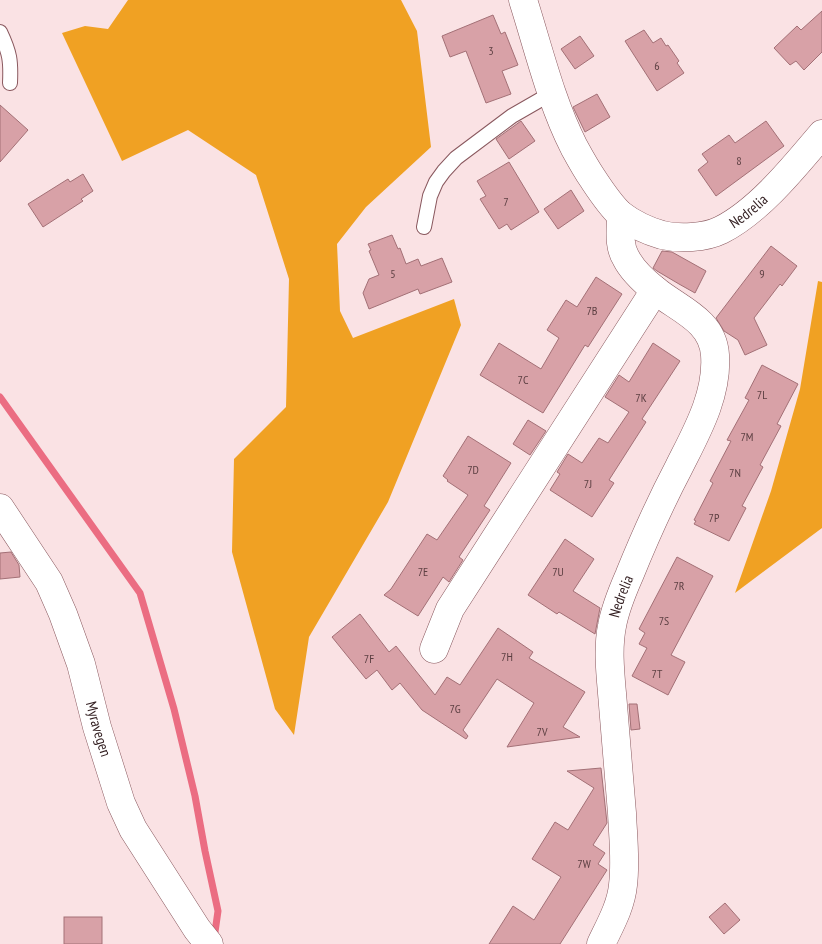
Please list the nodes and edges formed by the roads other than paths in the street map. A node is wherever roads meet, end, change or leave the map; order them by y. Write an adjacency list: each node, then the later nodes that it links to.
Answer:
1 (523, 0): 4 (street, Nedrelia)
2 (0, 32): 3 (lane)
3 (10, 83)
4 (552, 93): 6 (street, Nedrelia); 7 (lane)
5 (822, 134): 6 (street, Nedrelia)
6 (621, 215): 8 (street, Nedrelia)
7 (424, 227)
8 (655, 290): 10 (street); 12 (street, Nedrelia)
9 (0, 508): 11 (street, Myravegen)
10 (434, 649)
11 (209, 944)
12 (600, 944)

